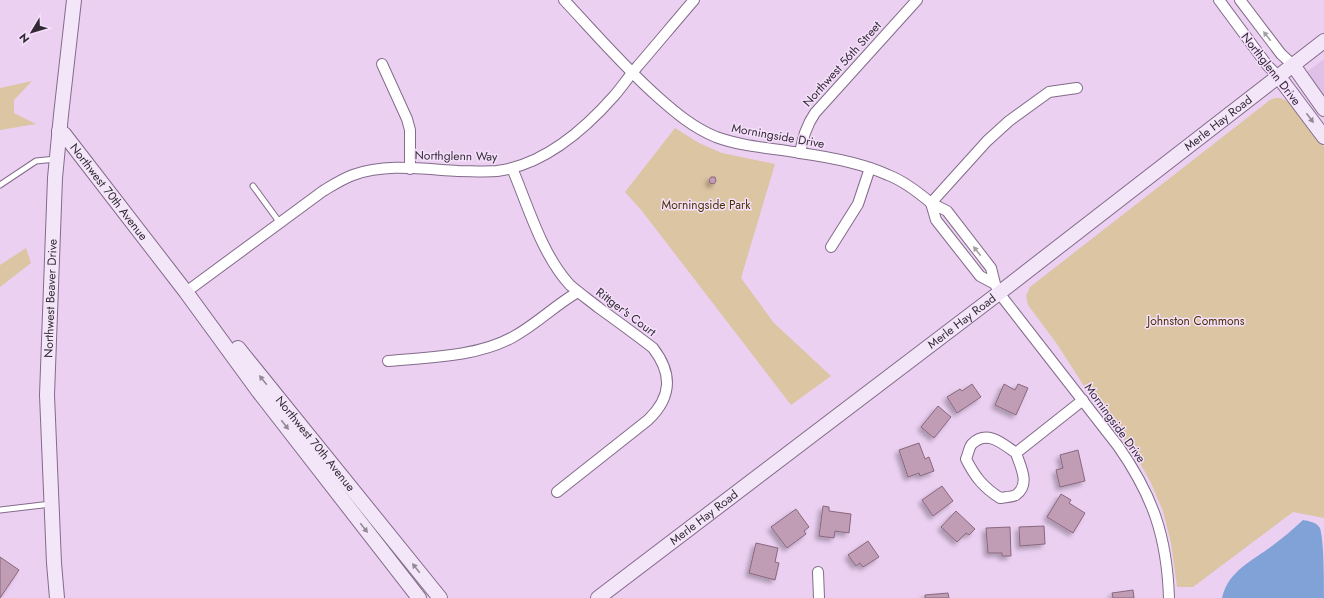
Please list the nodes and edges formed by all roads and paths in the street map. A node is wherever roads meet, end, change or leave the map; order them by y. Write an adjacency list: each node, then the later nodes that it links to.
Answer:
1 (74, 0): 14 (main road, Northwest Beaver Drive)
2 (564, 0): 10 (street, Morningside Drive)
3 (694, 0): 10 (street, Northglenn Way)
4 (917, 0): 16 (street, Northwest 56th Street)
5 (1219, 0): 11 (street, Northglenn Drive)
6 (1240, 0): 9 (street, Northglenn Drive, one-way to 6)
7 (1324, 41): 9 (main road, Merle Hay Road)
8 (382, 64): 18 (street)
9 (1293, 65): 11 (main road, Merle Hay Road); 13 (main road, Northglenn Drive)
10 (632, 73): 16 (street, Morningside Drive); 19 (street, Northglenn Way)
11 (1279, 77): 15 (main road, Northglenn Drive, one-way to 15); 26 (main road, Merle Hay Road)
12 (1077, 88): 23 (street)
13 (1324, 109)
14 (59, 131): 17 (main road, Northwest Beaver Drive); 27 (main road, Northwest 70th Avenue)
15 (1324, 137)
16 (800, 153): 20 (street, Morningside Drive)
17 (57, 158): 21 (lane); 33 (main road, Northwest Beaver Drive)
18 (410, 168): 19 (street, Northglenn Way); 24 (street, Northglenn Way)
19 (512, 168): 28 (street, Rittger's Court)
20 (870, 168): 23 (street, Morningside Drive); 25 (street)
21 (0, 185)
22 (253, 186): 24 (lane)
23 (931, 204): 26 (street, Morningside Drive); 26 (street, Morningside Drive, one-way to 23)
24 (280, 223): 27 (street, Northglenn Way)
25 (831, 247)
26 (997, 289): 30 (street, Morningside Drive); 39 (main road, Merle Hay Road)
27 (186, 292): 37 (main road, Northwest 70th Avenue, one-way to 37); 38 (main road, Northwest 70th Avenue, one-way to 27)
28 (578, 292): 29 (street); 32 (street, Rittger's Court)
29 (388, 361)
30 (1082, 400): 31 (street); 41 (street, Morningside Drive)
31 (1016, 453): 31 (street)
32 (557, 492)
33 (52, 504): 34 (lane); 36 (main road, Northwest Beaver Drive)
34 (0, 510)
35 (818, 572): 40 (street)
36 (57, 598)
37 (419, 598)
38 (440, 598)
39 (598, 598)
40 (819, 598)
41 (1169, 598)

